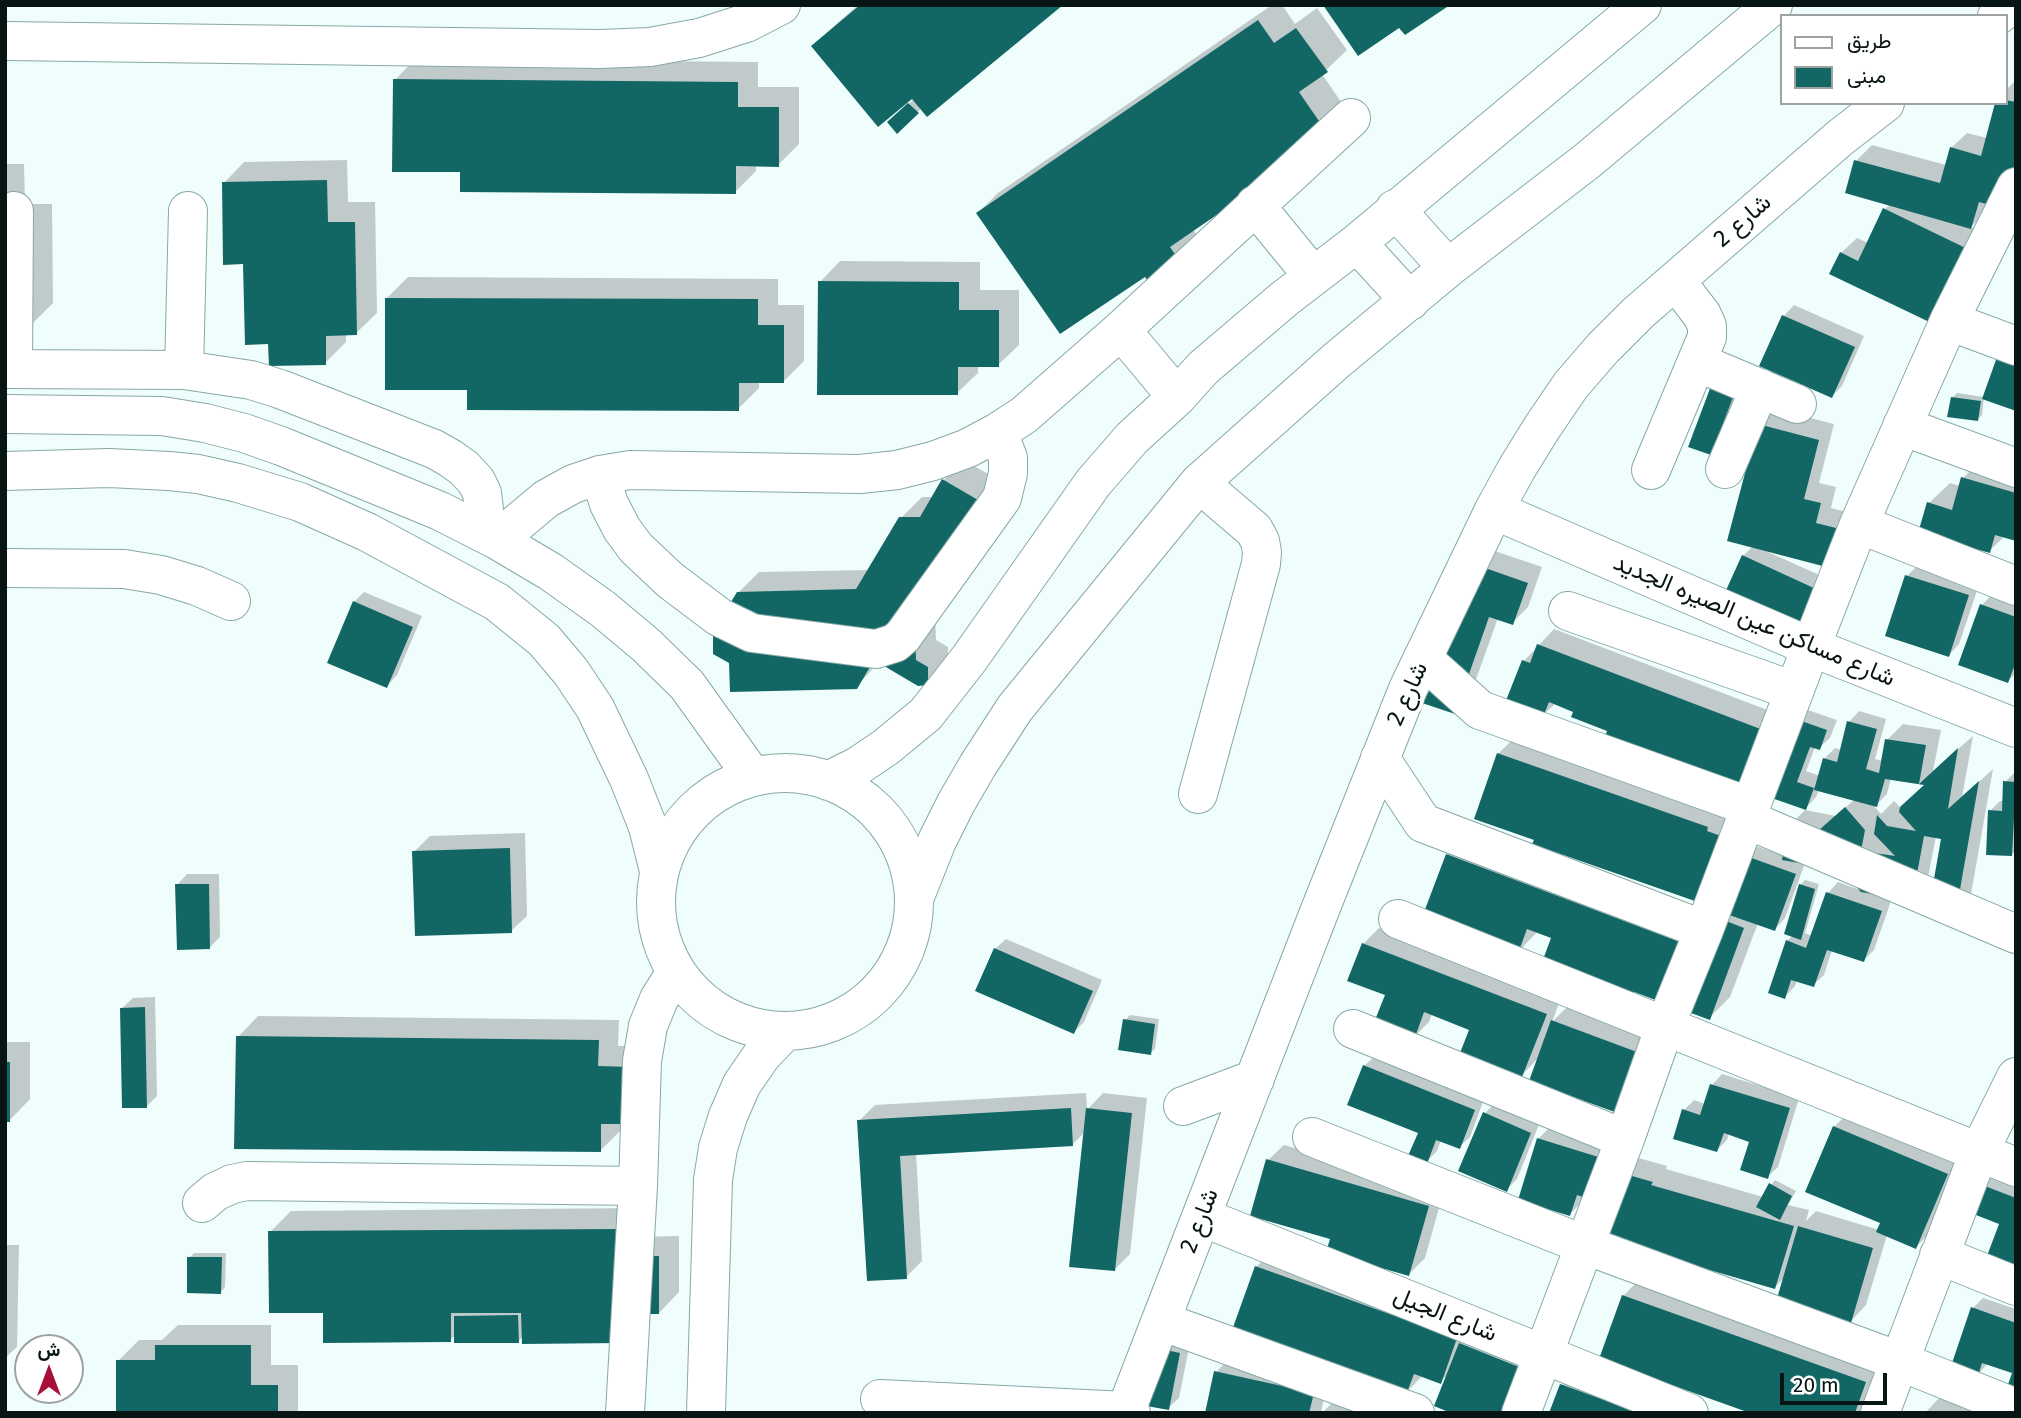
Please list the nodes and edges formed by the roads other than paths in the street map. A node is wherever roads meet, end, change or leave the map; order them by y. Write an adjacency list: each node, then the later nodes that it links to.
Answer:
1 (781, 5): 4 (street)
2 (1642, 5): 9 (street)
3 (1773, 5): 13 (street)
4 (5, 41)
5 (1882, 105): 15 (street, شارع 2)
6 (1351, 118): 7 (street)
7 (1255, 205): 14 (street); 18 (street)
8 (2011, 207): 17 (street)
9 (1395, 209): 12 (street); 13 (street)
10 (13, 211): 21 (street)
11 (188, 211): 22 (street)
12 (1357, 243): 14 (street); 16 (street)
13 (1448, 268): 16 (street)
14 (1313, 275): 24 (street)
15 (1676, 281): 20 (street); 37 (street, شارع 2)
16 (1410, 301): 36 (street)
17 (1948, 321): 19 (street); 28 (street)
18 (1121, 330): 24 (street); 29 (street)
19 (2016, 346)
20 (1697, 362): 23 (street); 33 (street)
21 (9, 369): 22 (street)
22 (184, 370): 39 (street)
23 (1760, 388): 25 (street); 32 (street)
24 (1177, 397): 50 (street)
25 (1797, 404)
26 (5, 414): 27 (street)
27 (111, 415): 30 (street); 39 (street)
28 (1902, 426): 31 (street); 38 (street)
29 (998, 432): 35 (street); 35 (street)
30 (109, 468): 34 (street); 53 (street)
31 (2016, 468)
32 (1725, 469)
33 (1651, 470)
34 (5, 471)
35 (600, 475): 39 (street)
36 (1199, 483): 51 (street); 54 (street)
37 (1494, 510): 44 (street, شارع مساكن عين الصيره الجديد); 45 (street, شارع 2)
38 (1859, 524): 41 (street); 44 (street)
39 (490, 536): 49 (street)
40 (5, 568): 42 (street)
41 (2016, 586)
42 (231, 601)
43 (1567, 611): 46 (street)
44 (1811, 647): 46 (street); 47 (street, شارع مساكن عين الصيره الجديد)
45 (1423, 659): 48 (street, شارع 2); 52 (street)
46 (1794, 691): 52 (street)
47 (2016, 728)
48 (1380, 758): 56 (street); 63 (street, شارع 2)
49 (753, 777): 50 (street); 53 (street)
50 (828, 781): 54 (street)
51 (1198, 794)
52 (1748, 813): 56 (street); 57 (street)
53 (659, 871): 58 (street)
54 (914, 899): 61 (street)
55 (1398, 919): 59 (street)
56 (1704, 930): 59 (street)
57 (2016, 934)
58 (676, 972): 61 (street); 69 (street)
59 (1665, 1026): 66 (street); 67 (street)
60 (1353, 1029): 66 (street)
61 (785, 1031): 82 (street)
62 (2016, 1077): 67 (street)
63 (1255, 1079): 64 (street); 71 (street, شارع 2)
64 (1183, 1106)
65 (1312, 1137): 72 (street)
66 (1625, 1139): 72 (street)
67 (1979, 1152): 68 (street); 73 (street)
68 (2016, 1167)
69 (638, 1186): 70 (street); 81 (street)
70 (202, 1203)
71 (1202, 1217): 75 (street, شارع 2); 76 (street, شارع الجيل)
72 (1585, 1245): 76 (street); 77 (street)
73 (1939, 1255): 74 (street); 77 (street)
74 (2016, 1286)
75 (1161, 1321): 80 (street, شارع 2); 83 (street)
76 (1542, 1355): 84 (street); 85 (street, شارع الجيل)
77 (1899, 1361): 79 (street); 86 (street)
78 (880, 1399): 80 (street)
79 (2016, 1408)
80 (1127, 1412)
81 (625, 1413)
82 (706, 1413)
83 (1415, 1413)
84 (1521, 1413)
85 (1689, 1413)
86 (1880, 1413)

